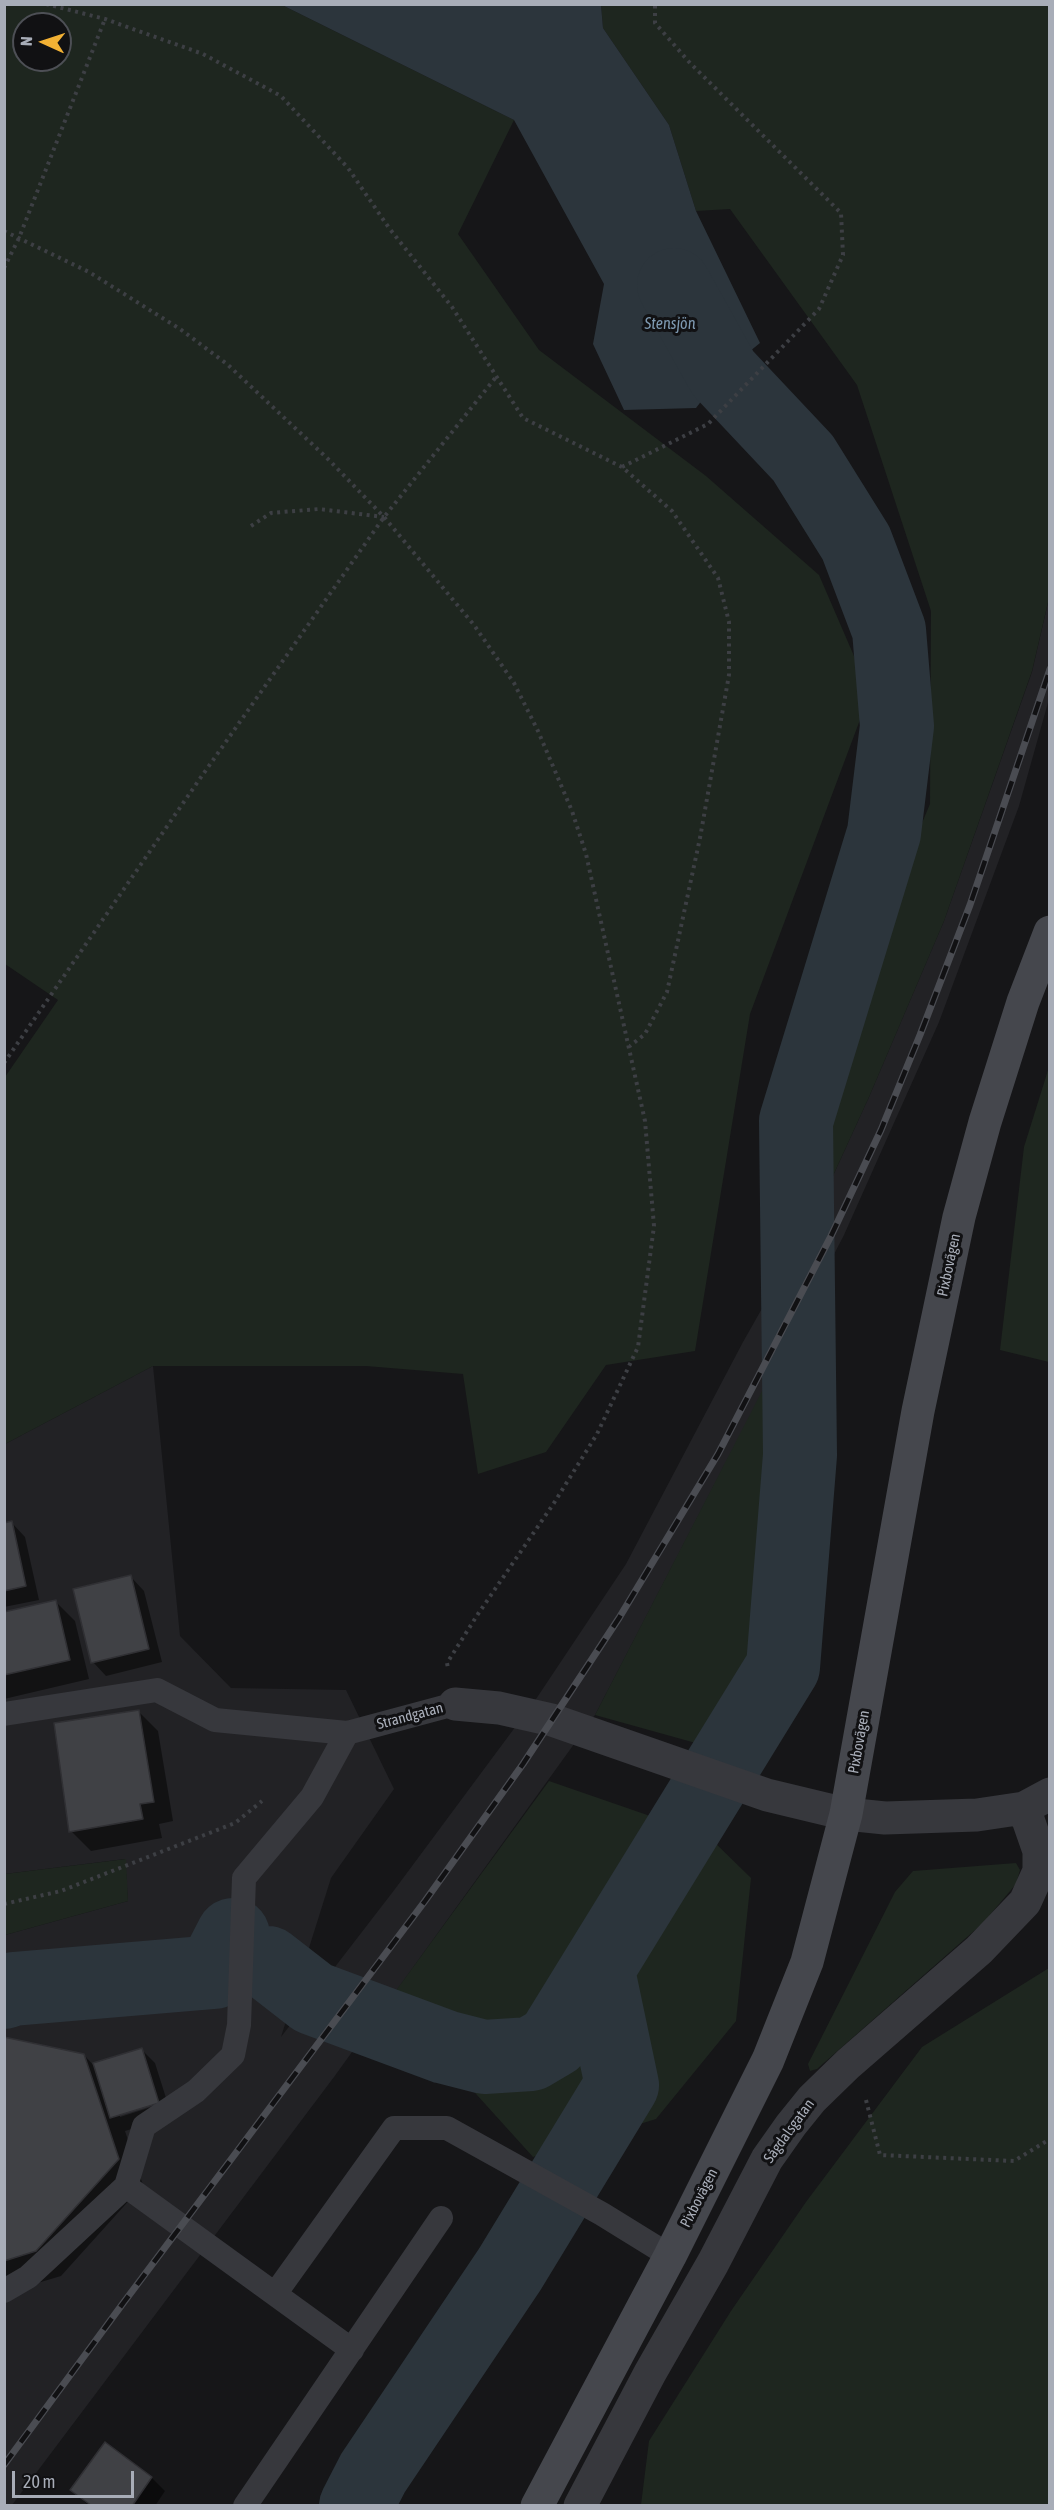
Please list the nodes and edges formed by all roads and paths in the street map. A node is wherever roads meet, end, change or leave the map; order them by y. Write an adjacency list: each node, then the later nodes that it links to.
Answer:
1 (46, 4): 3 (path)
2 (655, 4): 8 (path)
3 (105, 19): 5 (path); 7 (path)
4 (4, 231): 5 (path)
5 (19, 238): 6 (path); 9 (path)
6 (4, 268)
7 (496, 378): 8 (path); 9 (path)
8 (622, 467): 12 (path)
9 (384, 517): 10 (path); 12 (path); 13 (path)
10 (251, 526)
11 (1050, 932): 19 (street, Pixbovägen)
12 (630, 1046): 14 (path)
13 (4, 1063)
14 (455, 1704): 16 (lane, Strandgatan); 19 (street, Strandgatan)
15 (4, 1713): 16 (lane, Strandgatan)
16 (347, 1733): 23 (lane)
17 (263, 1800): 20 (path)
18 (1037, 1801): 19 (street, Sågdalsgatan); 21 (street, Sågdalsgatan)
19 (846, 1814): 25 (street, Pixbovägen)
20 (4, 1904)
21 (848, 2064): 22 (path); 31 (street, Sågdalsgatan)
22 (1050, 2139)
23 (126, 2186): 26 (lane); 27 (lane)
24 (441, 2218): 28 (lane)
25 (670, 2256): 27 (lane); 30 (street, Pixbovägen)
26 (4, 2291)
27 (275, 2294): 28 (lane)
28 (352, 2350): 29 (lane)
29 (245, 2505)
30 (537, 2505)
31 (580, 2505)

